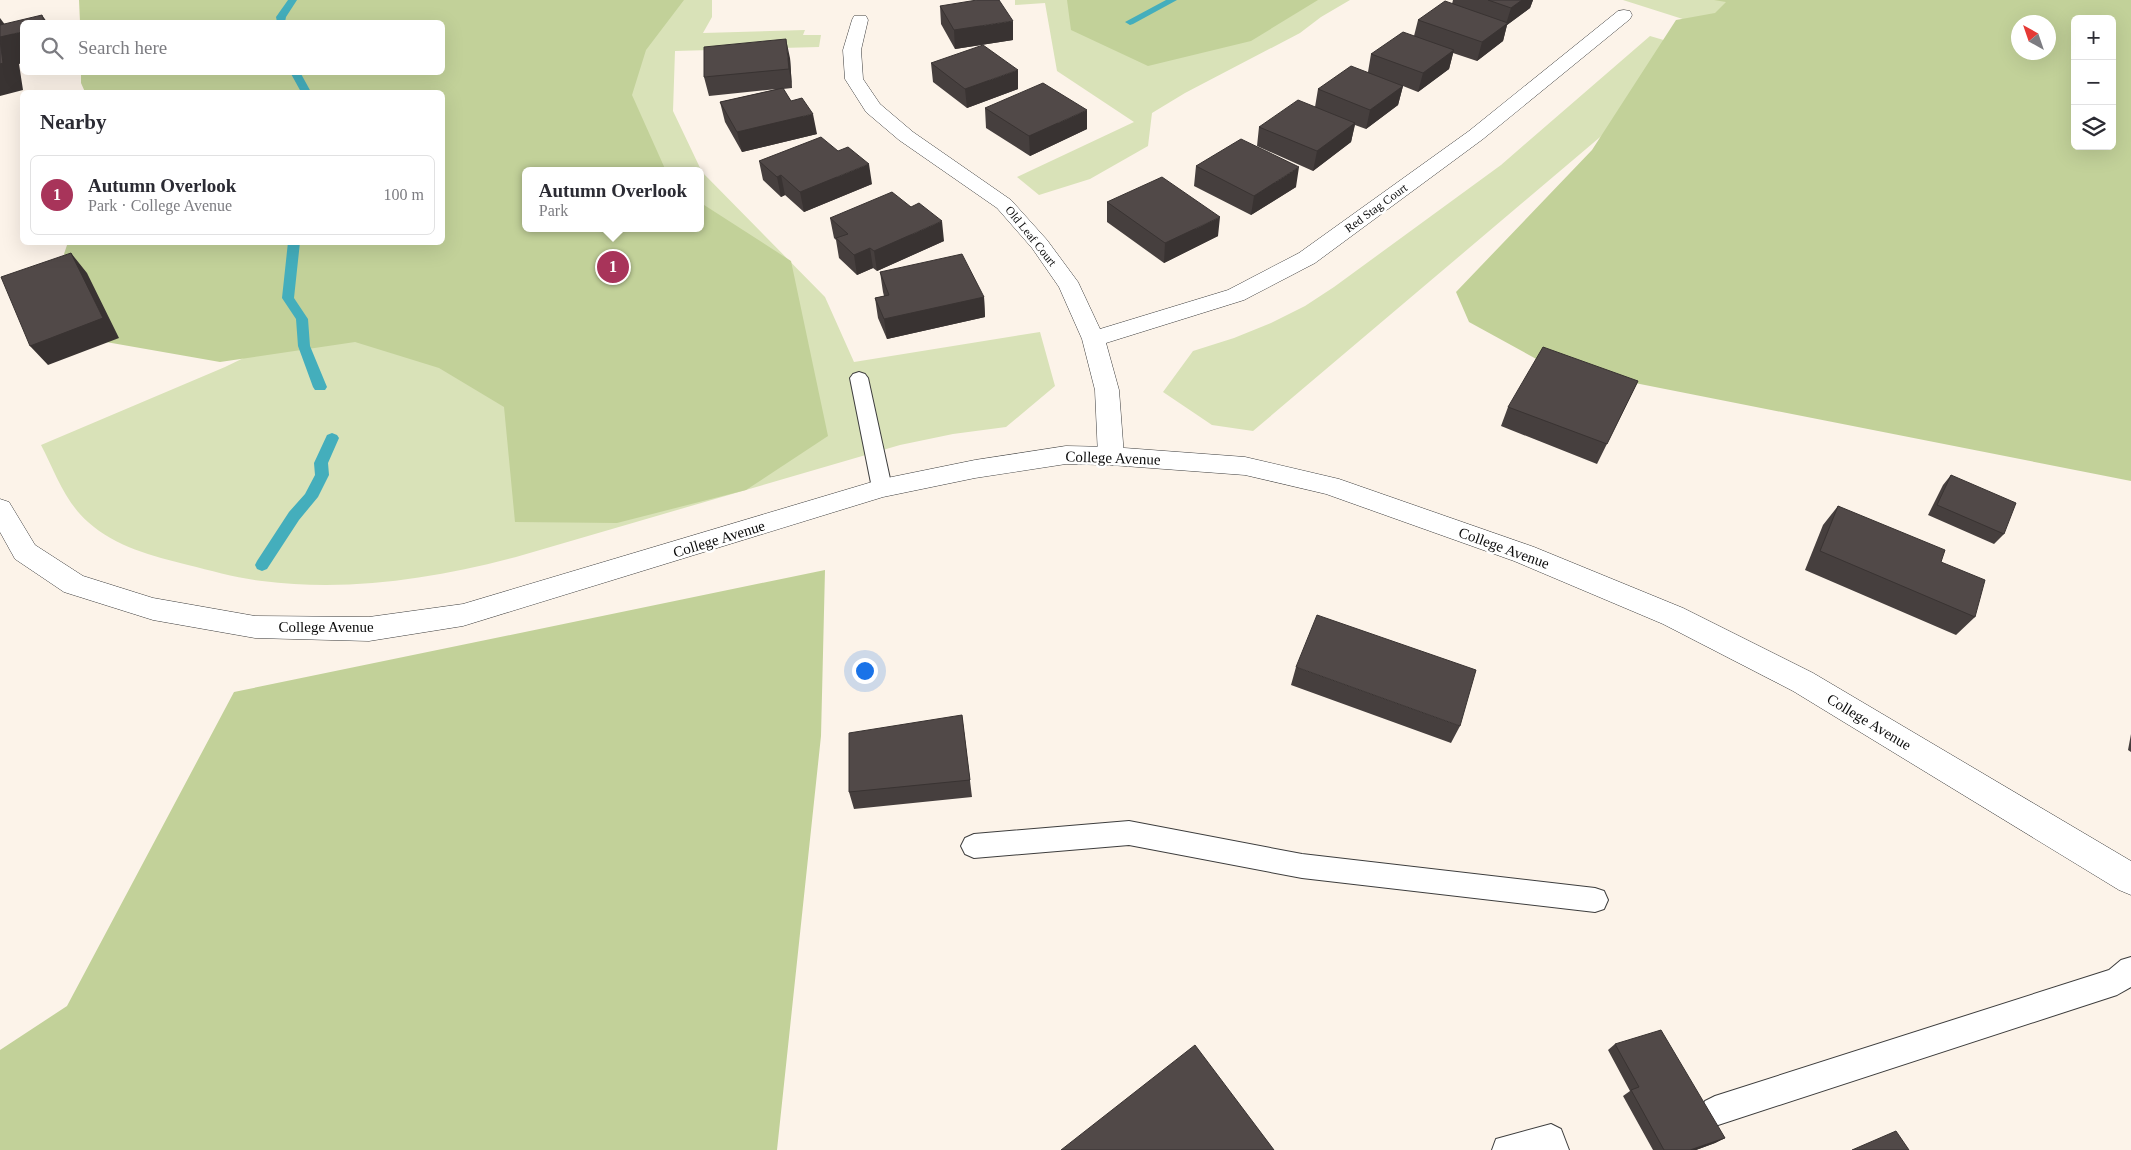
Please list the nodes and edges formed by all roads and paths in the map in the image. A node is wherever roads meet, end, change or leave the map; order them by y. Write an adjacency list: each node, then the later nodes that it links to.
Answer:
1 (1624, 15): 3 (street, Red Stag Court)
2 (860, 20): 3 (street, Old Leaf Court)
3 (1093, 339): 5 (street, Old Leaf Court)
4 (859, 378): 6 (lane)
5 (1111, 456): 6 (street, College Avenue); 9 (street, College Avenue)
6 (882, 488): 7 (street, College Avenue)
7 (0, 509)
8 (974, 846): 10 (lane)
9 (2131, 879)
10 (1595, 900)
11 (2131, 970): 12 (lane)
12 (1715, 1111)
13 (1507, 1150): 14 (lane)
14 (1554, 1150)

